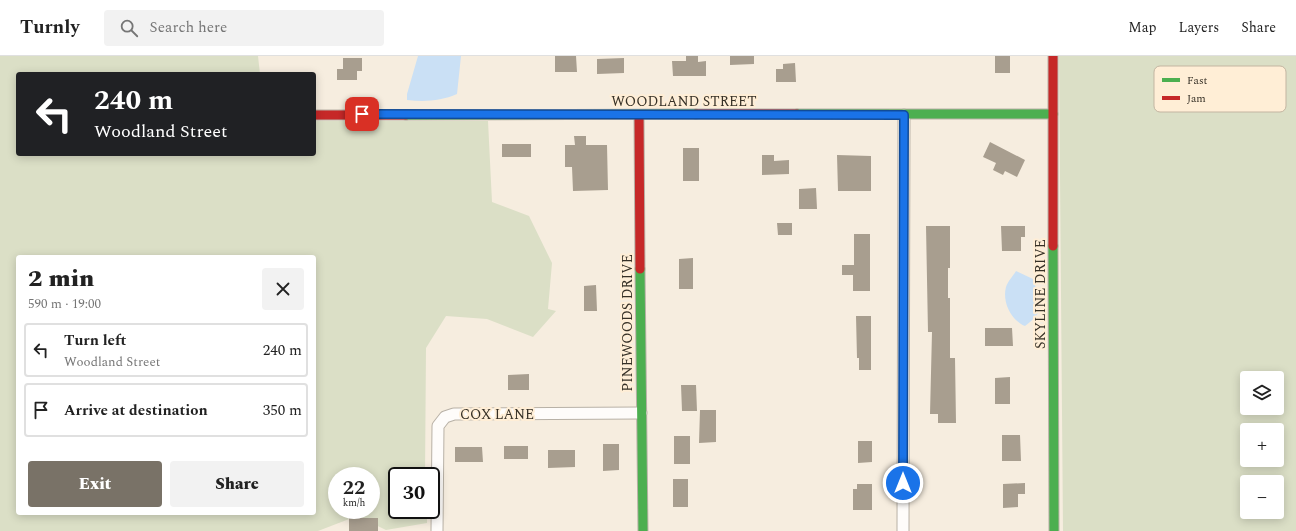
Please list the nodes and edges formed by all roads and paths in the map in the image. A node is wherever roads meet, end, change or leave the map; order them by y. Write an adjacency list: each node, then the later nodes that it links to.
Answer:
1 (1053, 56): 2 (street, SKYLINE DRIVE)
2 (1053, 114): 5 (street, WOODLAND STREET); 10 (street, SKYLINE DRIVE)
3 (316, 115): 4 (street, WOODLAND STREET)
4 (639, 115): 5 (street, WOODLAND STREET); 6 (street, PINEWOODS DRIVE)
5 (904, 115): 9 (street)
6 (641, 413): 7 (street, COX LANE); 8 (street, PINEWOODS DRIVE)
7 (437, 531)
8 (643, 531)
9 (903, 531)
10 (1054, 531)

